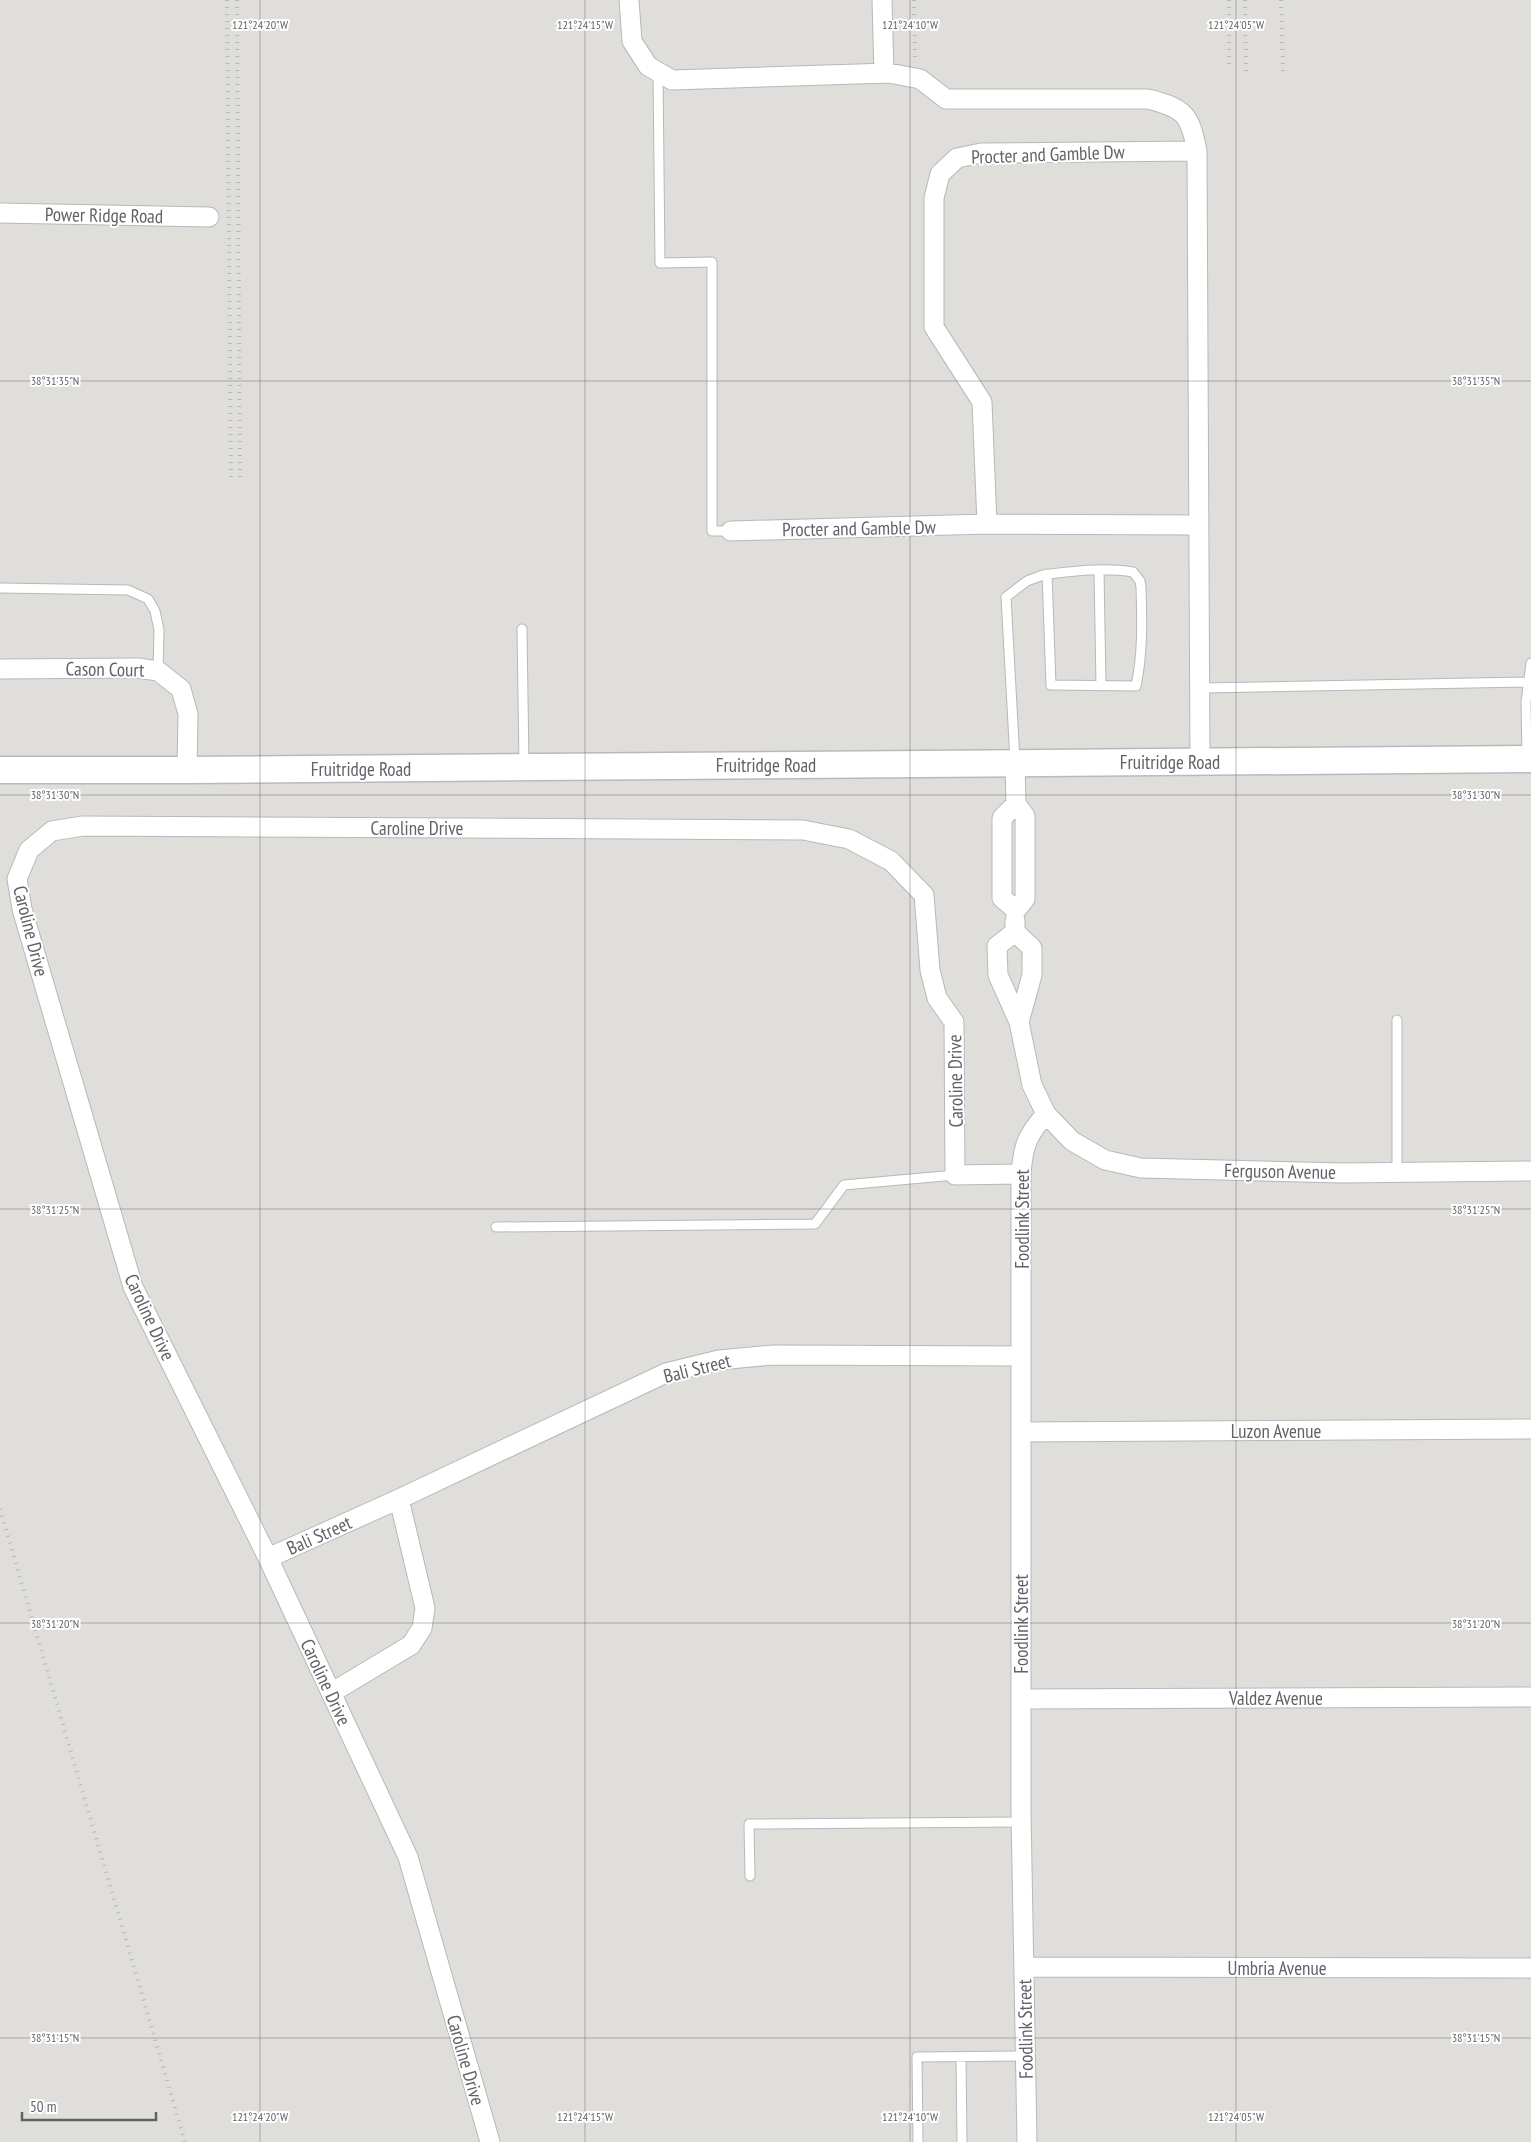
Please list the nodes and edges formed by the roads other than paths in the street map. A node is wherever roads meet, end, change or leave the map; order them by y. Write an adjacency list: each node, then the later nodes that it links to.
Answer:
1 (629, 0): 3 (street)
2 (882, 0): 4 (street)
3 (658, 72): 4 (street); 10 (lane)
4 (884, 73): 5 (street)
5 (1197, 151): 8 (street, Procter and Gamble Dw); 9 (street)
6 (0, 213): 7 (street, Power Ridge Road)
7 (209, 217)
8 (987, 524): 9 (street, Procter and Gamble Dw); 10 (street, Procter and Gamble Dw)
9 (1199, 526): 20 (street)
10 (731, 531)
11 (1098, 570): 12 (lane); 19 (lane); 19 (lane)
12 (1047, 574): 19 (lane); 23 (lane)
13 (0, 588): 17 (lane)
14 (522, 629): 24 (lane)
15 (1531, 663): 18 (lane)
16 (0, 669): 17 (street, Cason Court)
17 (158, 671): 26 (street, Cason Court)
18 (1528, 682): 20 (lane); 21 (lane)
19 (1101, 686)
20 (1200, 688): 22 (street)
21 (1529, 759): 22 (main road, Fruitridge Road)
22 (1200, 762): 23 (main road, Fruitridge Road)
23 (1015, 764): 24 (main road, Fruitridge Road); 27 (street)
24 (524, 767): 26 (main road, Fruitridge Road)
25 (0, 770): 26 (main road, Fruitridge Road)
26 (187, 770)
27 (1015, 932): 29 (street); 29 (street, Ferguson Avenue)
28 (1396, 1020): 32 (lane)
29 (1019, 1022): 30 (street, Ferguson Avenue)
30 (1046, 1114): 32 (street, Ferguson Avenue); 33 (street, Foodlink Street)
31 (1531, 1171): 32 (street, Ferguson Avenue)
32 (1396, 1172)
33 (1021, 1174): 34 (street); 36 (street, Foodlink Street)
34 (955, 1175): 35 (lane); 40 (street, Caroline Drive)
35 (496, 1227)
36 (1022, 1356): 38 (street, Foodlink Street); 39 (street, Bali Street)
37 (1531, 1429): 38 (street, Luzon Avenue)
38 (1021, 1432): 43 (street, Foodlink Street)
39 (398, 1499): 40 (street, Bali Street); 41 (street)
40 (268, 1558): 41 (street, Caroline Drive)
41 (331, 1693): 50 (street, Caroline Drive)
42 (1531, 1697): 43 (street, Valdez Avenue)
43 (1021, 1699): 44 (street, Foodlink Street)
44 (1022, 1822): 45 (lane); 46 (street, Foodlink Street)
45 (750, 1876)
46 (1024, 1967): 47 (street, Umbria Avenue); 48 (street, Foodlink Street)
47 (1531, 1968)
48 (1025, 2056): 49 (lane); 53 (street, Foodlink Street)
49 (961, 2057): 51 (lane); 52 (lane)
50 (490, 2142)
51 (918, 2142)
52 (962, 2142)
53 (1027, 2142)

